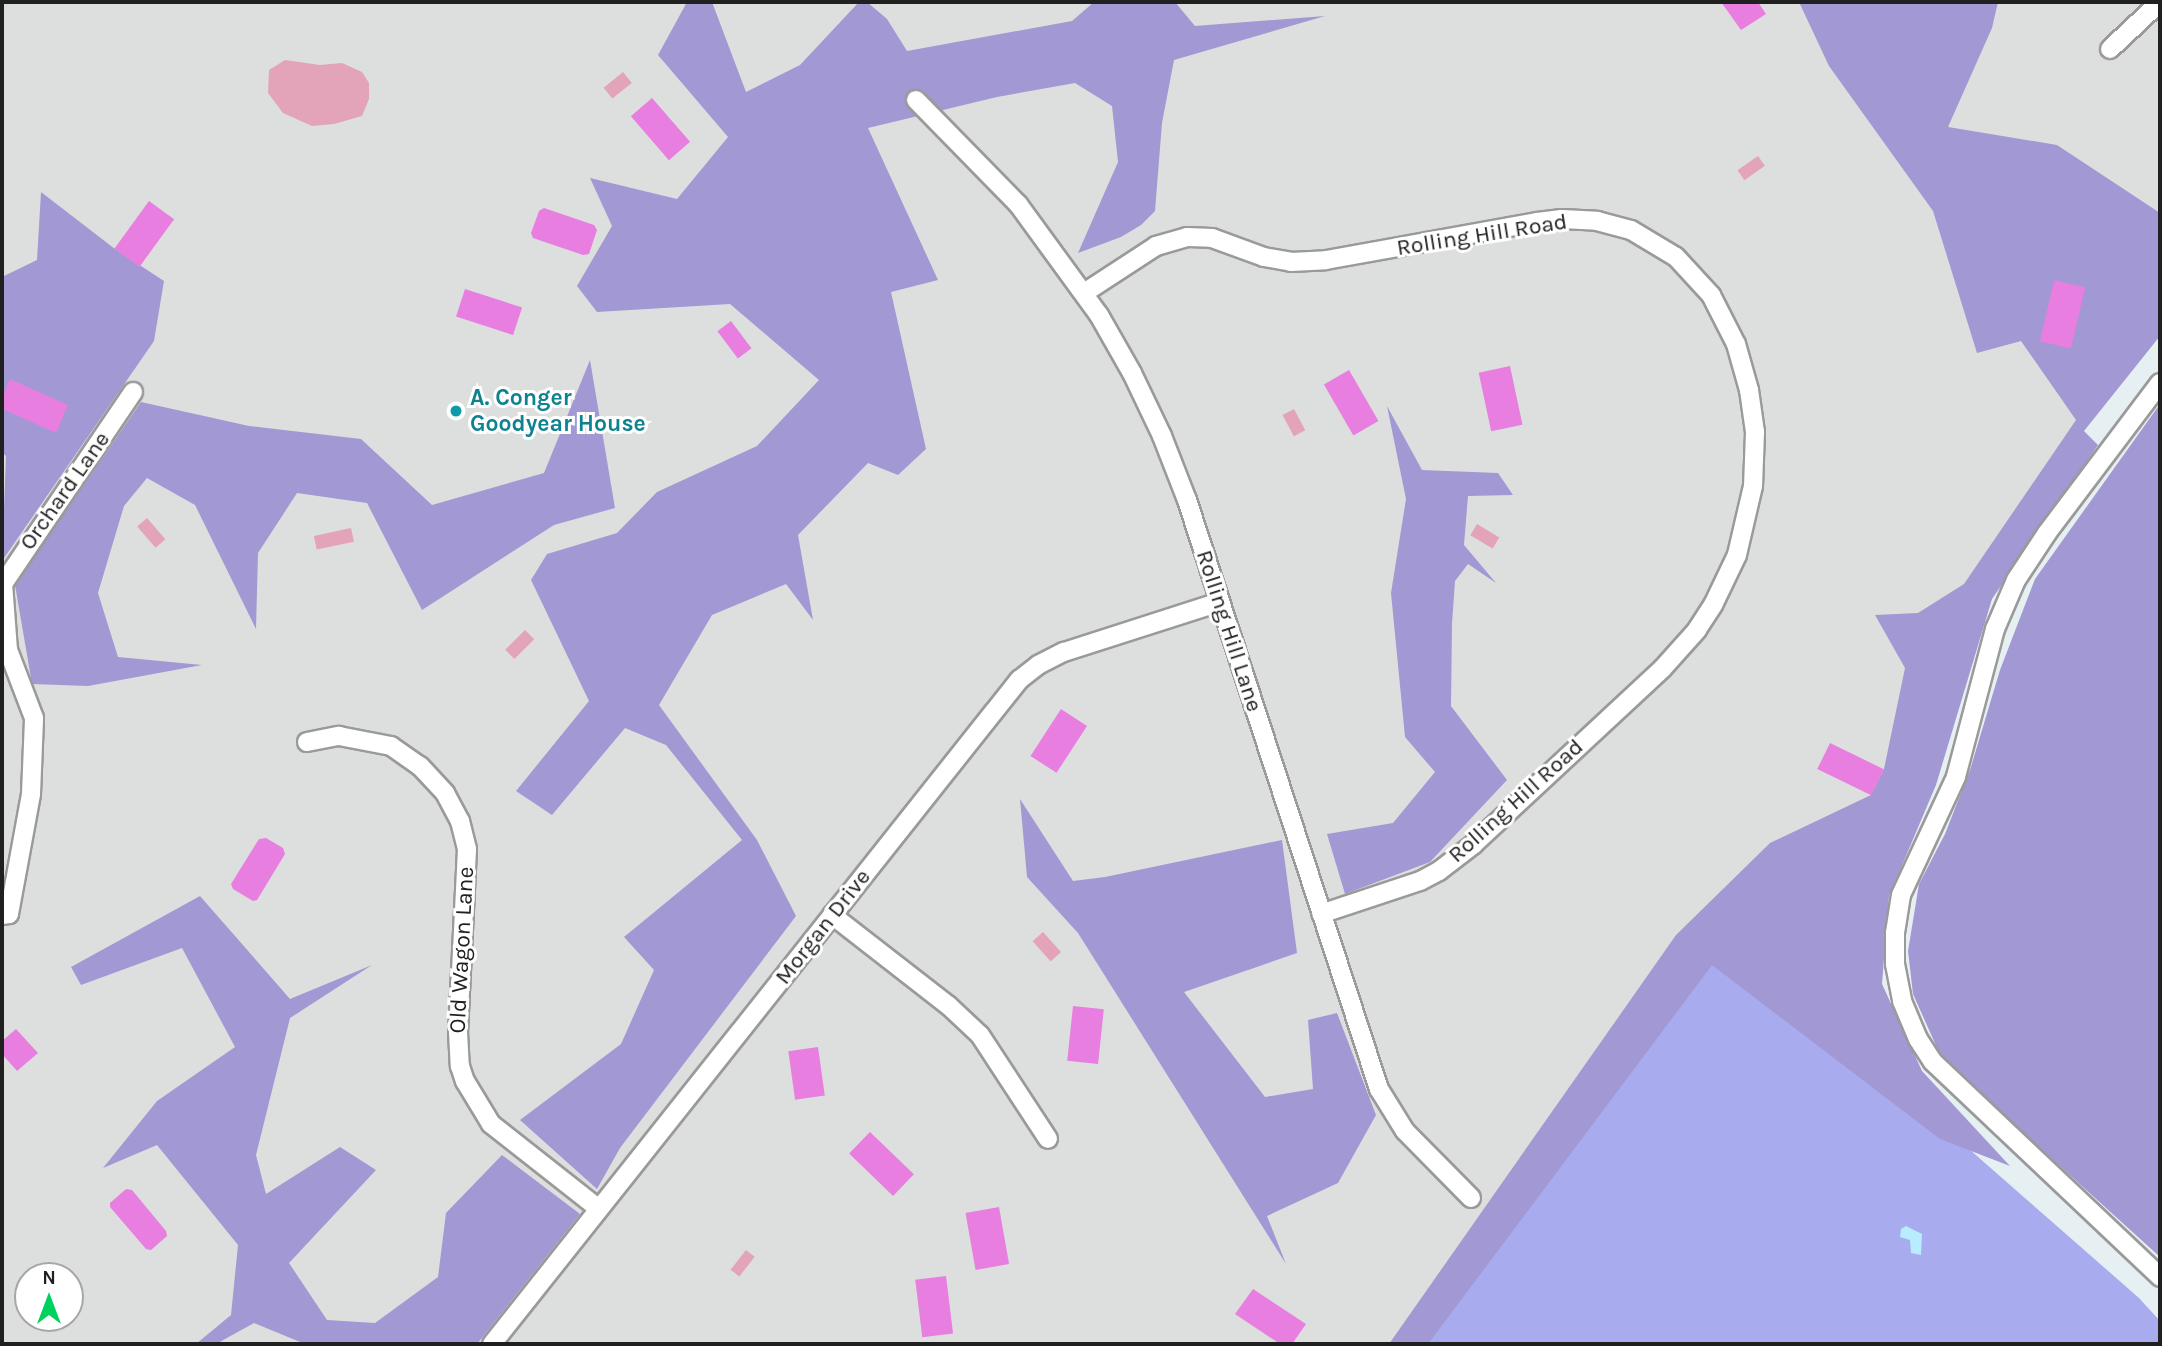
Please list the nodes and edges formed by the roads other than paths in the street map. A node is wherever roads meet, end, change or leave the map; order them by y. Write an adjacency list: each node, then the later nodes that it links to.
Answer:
1 (2160, 2): 2 (street)
2 (2110, 48)
3 (916, 100): 4 (street, Rolling Hill Lane)
4 (1084, 293): 7 (street, Rolling Hill Lane); 9 (street, Rolling Hill Road)
5 (2160, 383): 15 (street)
6 (133, 391): 10 (street, Orchard Lane)
7 (1220, 602): 9 (street, Rolling Hill Lane); 11 (street, Morgan Drive)
8 (307, 742): 14 (street, Old Wagon Lane)
9 (1321, 914): 13 (street, Rolling Hill Lane)
10 (2, 915)
11 (832, 915): 12 (street); 14 (street, Morgan Drive)
12 (1048, 1139)
13 (1471, 1198)
14 (599, 1209): 16 (street, Morgan Drive)
15 (2160, 1277)
16 (492, 1344)

